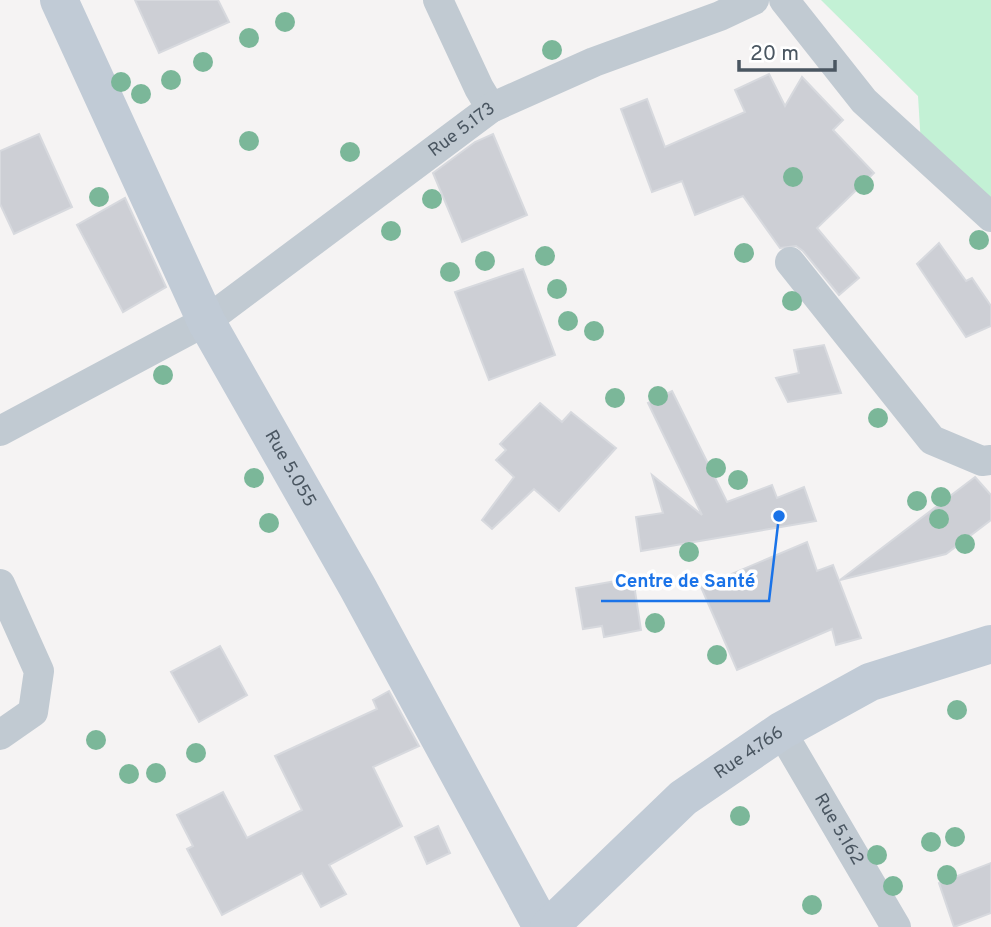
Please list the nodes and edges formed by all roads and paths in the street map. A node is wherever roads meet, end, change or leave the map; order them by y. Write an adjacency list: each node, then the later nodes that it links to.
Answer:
1 (59, 0): 8 (street, Rue 5.055)
2 (438, 0): 5 (street)
3 (754, 0): 5 (street, Rue 5.173)
4 (784, 0): 6 (street)
5 (491, 108): 8 (street, Rue 5.173)
6 (991, 217)
7 (790, 262): 10 (street)
8 (206, 321): 9 (street, Rue 5.173); 15 (street, Rue 5.055)
9 (0, 431)
10 (991, 460)
11 (0, 584): 14 (street)
12 (987, 653): 13 (street, Rue 4.766)
13 (781, 732): 16 (street, Rue 4.766); 17 (street, Rue 5.162)
14 (0, 735)
15 (542, 927)
16 (549, 927)
17 (896, 927)

